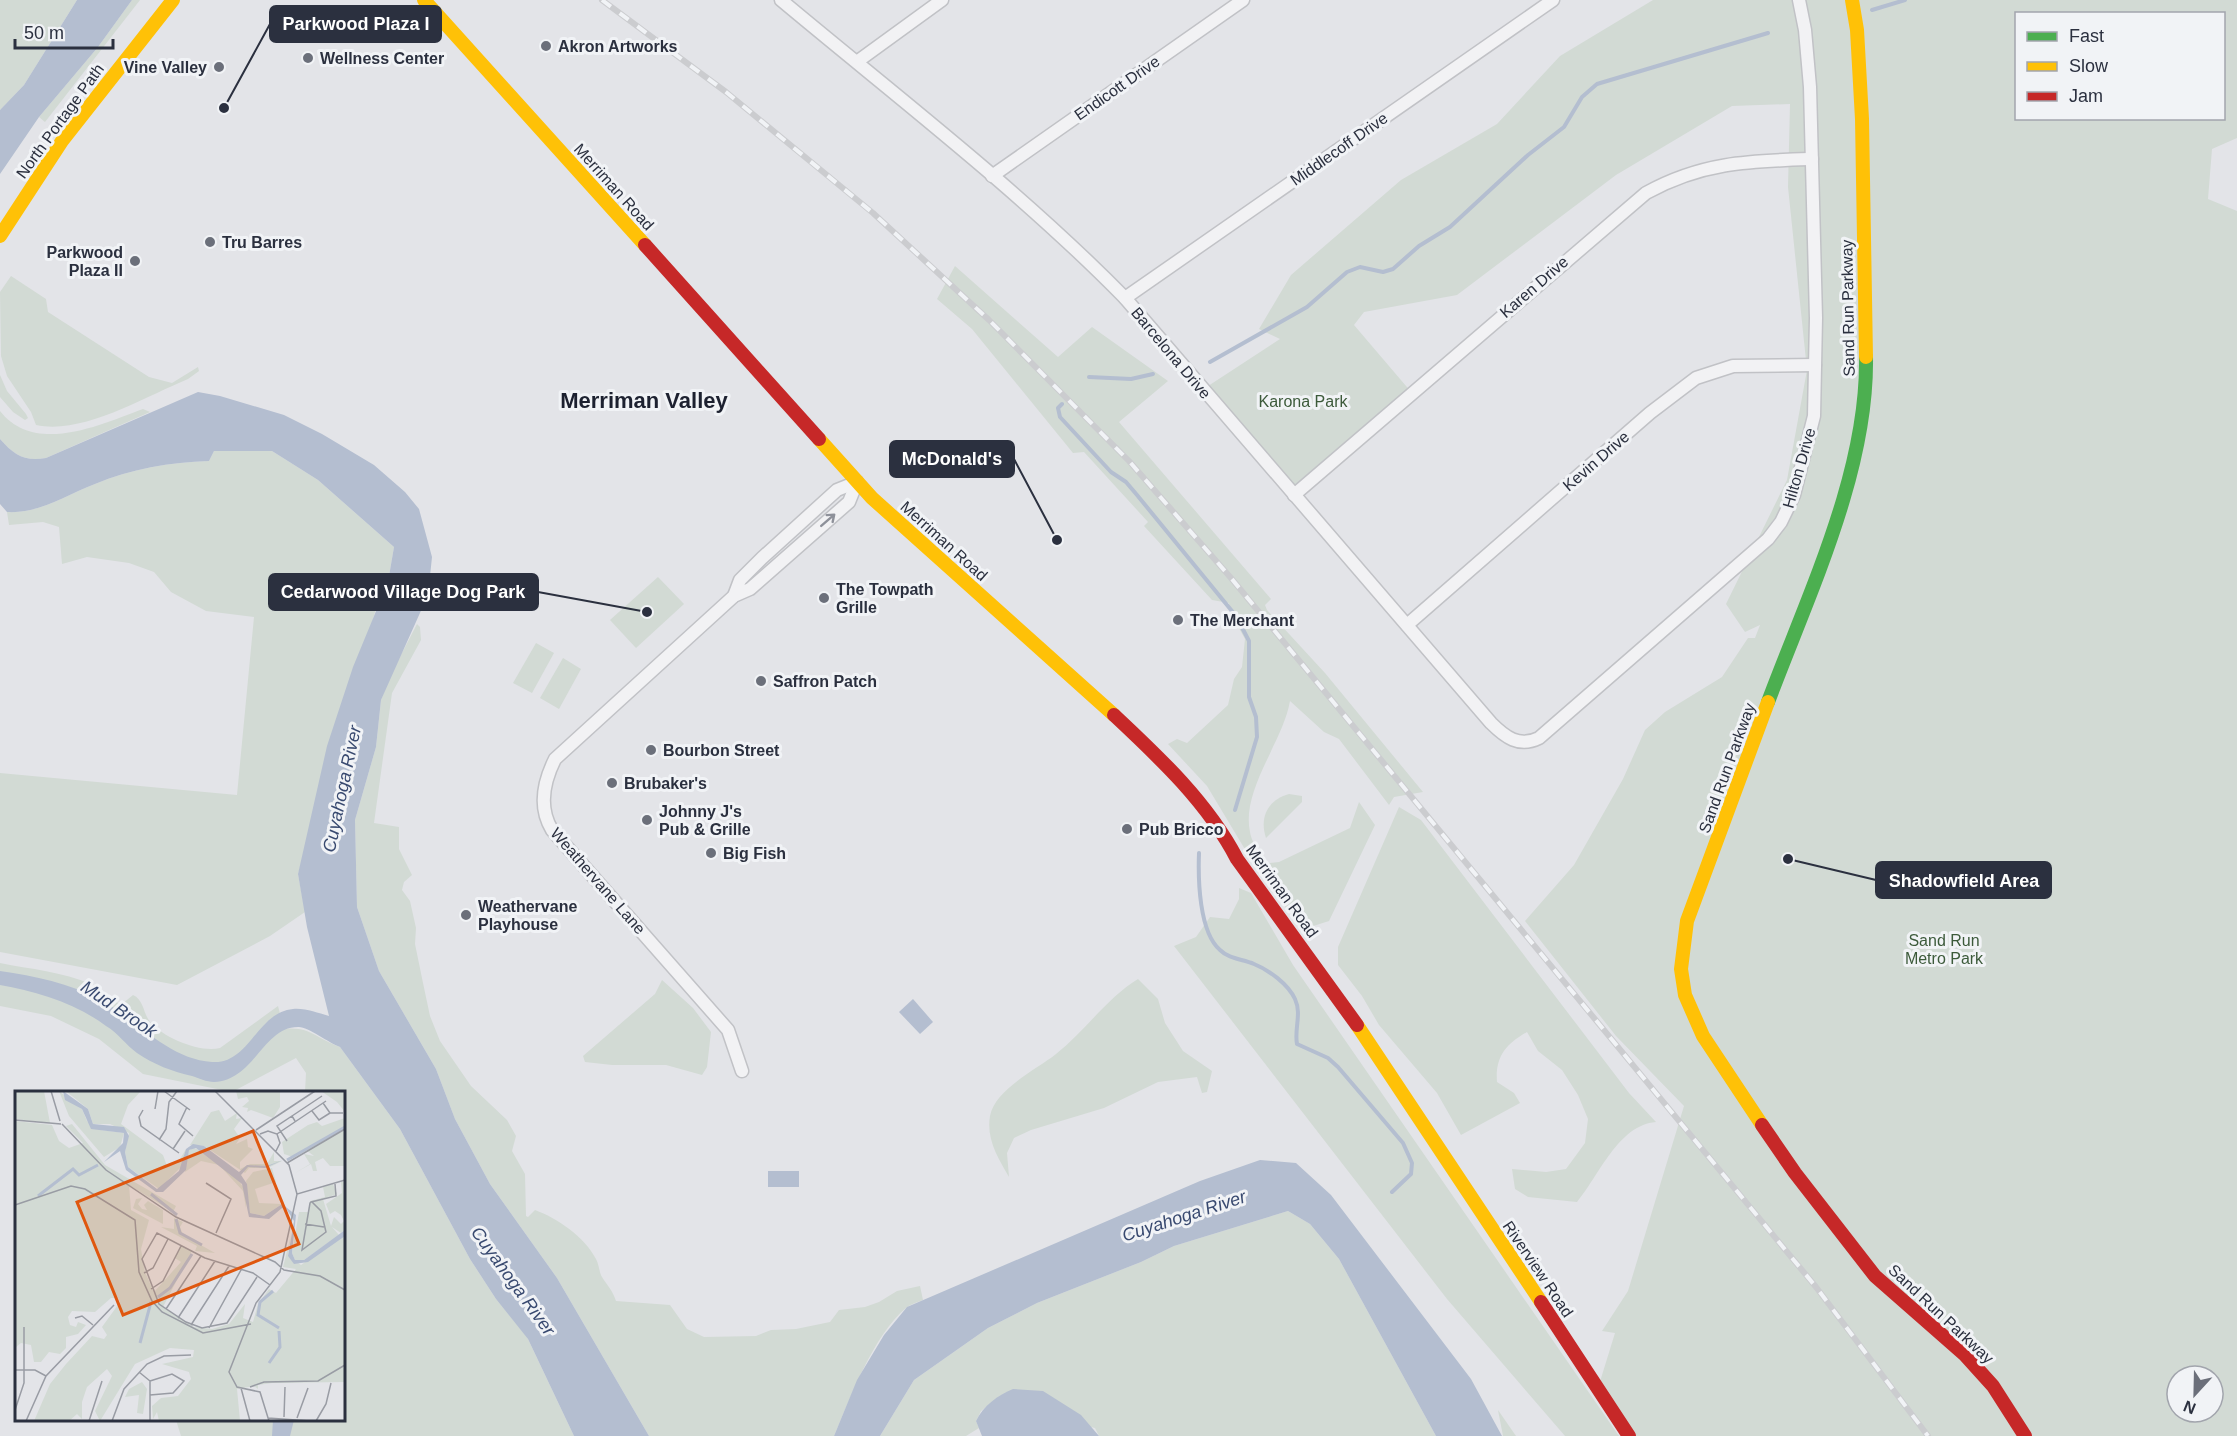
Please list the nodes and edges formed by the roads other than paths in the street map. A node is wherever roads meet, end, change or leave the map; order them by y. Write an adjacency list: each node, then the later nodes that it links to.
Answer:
1 (173, 0): 12 (main road, North Portage Path)
2 (424, 0): 15 (main road, Merriman Road)
3 (781, 0): 9 (street, Barcelona Drive)
4 (942, 0): 9 (street)
5 (1243, 0): 11 (street, Endicott Drive)
6 (1553, 0): 13 (street, Middlecoff Drive)
7 (1799, 0): 10 (street, Hilton Drive)
8 (1852, 0): 27 (main road, Sand Run Parkway)
9 (858, 61): 11 (street, Barcelona Drive)
10 (1812, 159): 14 (street, Hilton Drive); 16 (street, Karen Drive)
11 (992, 176): 13 (street, Barcelona Drive)
12 (0, 236)
13 (1125, 298): 16 (street, Barcelona Drive)
14 (1815, 365): 22 (street, Kevin Drive); 23 (street, Hilton Drive)
15 (856, 482): 17 (street, Weathervane Lane); 18 (street, Weathervane Lane, one-way to 15); 25 (main road, Merriman Road)
16 (1294, 495): 22 (street, Barcelona Drive)
17 (792, 530): 18 (street); 19 (street, Weathervane Lane)
18 (803, 542): 20 (street, Weathervane Lane)
19 (755, 565): 20 (street); 21 (street, Weathervane Lane)
20 (765, 575): 21 (street, Weathervane Lane)
21 (734, 596): 24 (street, Weathervane Lane)
22 (1407, 626): 23 (street, Barcelona Drive)
23 (1523, 743)
24 (742, 1071)
25 (1421, 1119): 26 (main road, Riverview Road)
26 (1629, 1436)
27 (2025, 1436)

